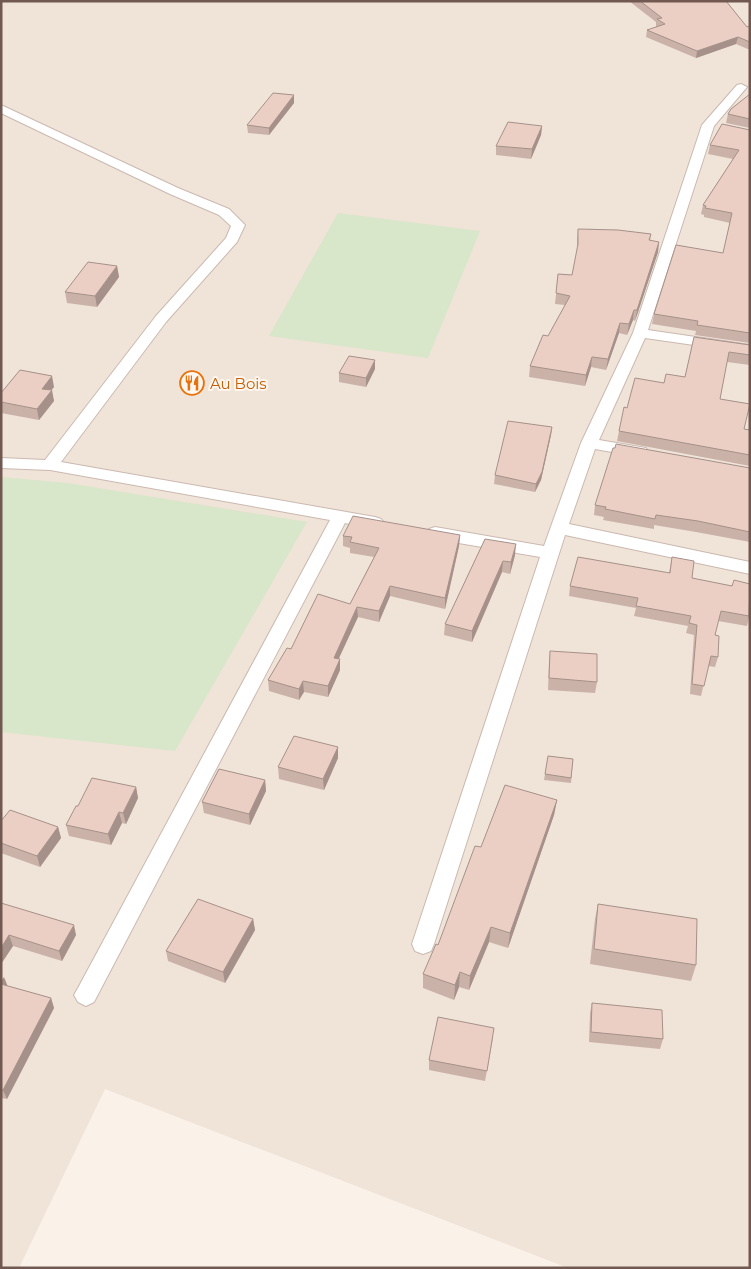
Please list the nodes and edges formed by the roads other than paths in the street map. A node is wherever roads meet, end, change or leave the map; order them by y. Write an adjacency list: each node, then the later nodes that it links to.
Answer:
1 (741, 87): 3 (street)
2 (1, 108): 10 (street)
3 (708, 125): 4 (street); 5 (street)
4 (724, 129)
5 (640, 333): 6 (street); 7 (street)
6 (750, 350)
7 (589, 443): 8 (street); 13 (street)
8 (655, 455)
9 (1, 463): 10 (street)
10 (50, 465): 11 (street)
11 (340, 517): 12 (street); 18 (street)
12 (388, 525)
13 (559, 528): 15 (street); 16 (street)
14 (416, 530): 15 (street)
15 (550, 553): 17 (street)
16 (750, 568)
17 (423, 944)
18 (86, 995)

